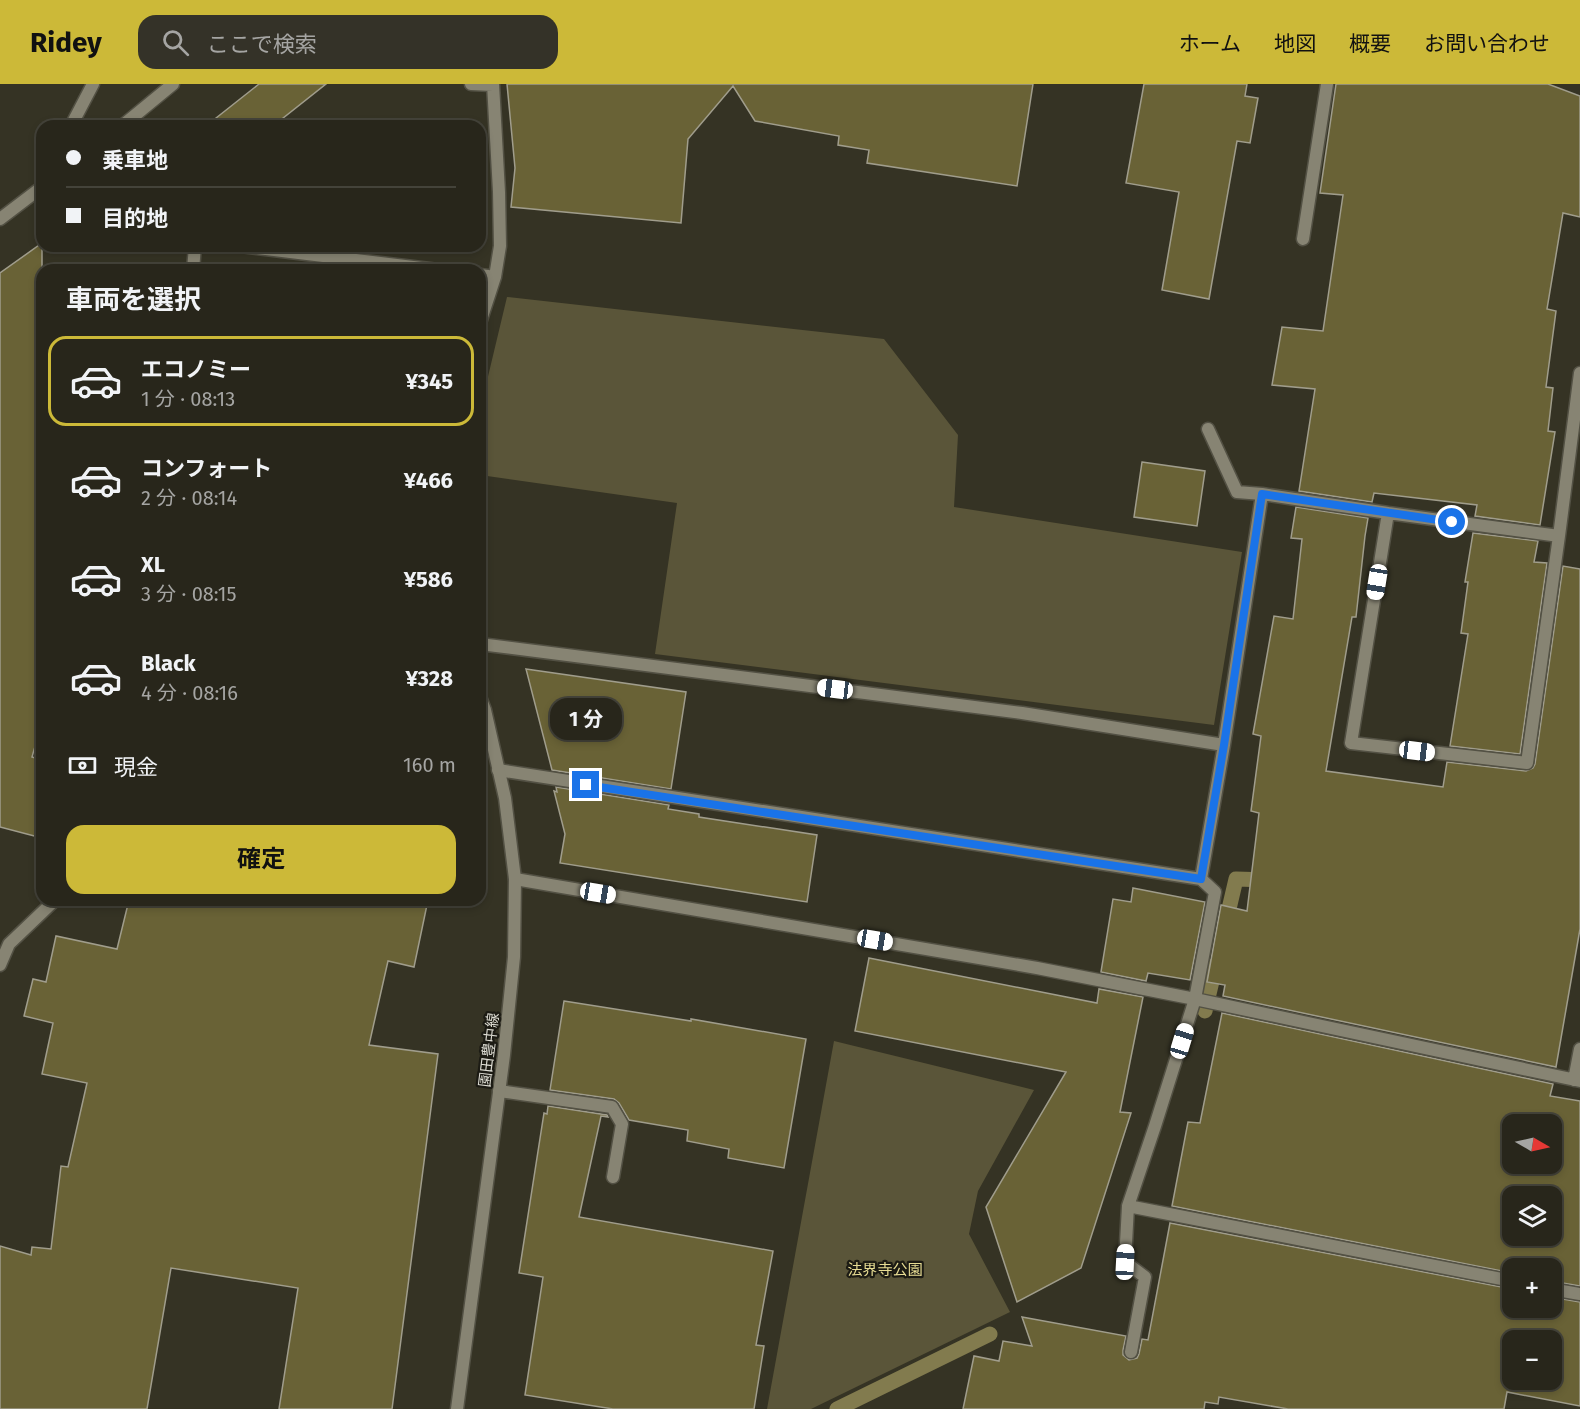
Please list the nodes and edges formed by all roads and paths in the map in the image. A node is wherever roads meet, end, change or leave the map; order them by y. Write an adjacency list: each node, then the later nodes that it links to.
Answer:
1 (93, 84): 6 (street)
2 (173, 84): 7 (street)
3 (471, 84): 5 (street)
4 (1327, 84): 10 (street)
5 (493, 85): 14 (street)
6 (74, 120)
7 (139, 120)
8 (36, 191): 9 (street)
9 (0, 219)
10 (1302, 238)
11 (290, 252): 12 (street)
12 (389, 264)
13 (486, 276): 14 (street)
14 (495, 277): 15 (street)
15 (486, 305)
16 (1580, 374): 20 (street)
17 (1208, 429): 18 (street)
18 (1262, 494): 19 (street); 23 (street)
19 (1388, 513): 20 (street); 20 (street)
20 (1560, 536)
21 (486, 645): 23 (street)
22 (486, 719): 24 (street, 園田豊中線)
23 (1224, 745): 26 (street)
24 (498, 770): 25 (street, 園田豊中線); 26 (street)
25 (515, 879): 30 (street); 33 (street, 園田豊中線)
26 (1201, 879): 30 (street)
27 (48, 906): 28 (street)
28 (5, 941): 29 (street)
29 (0, 965)
30 (1198, 999): 32 (street); 35 (street)
31 (1580, 1049): 32 (street)
32 (1577, 1081)
33 (499, 1091): 34 (street); 40 (street, 園田豊中線)
34 (613, 1177)
35 (1128, 1206): 36 (street); 39 (street)
36 (1502, 1279)
37 (1562, 1291): 38 (street)
38 (1580, 1294)
39 (1131, 1352)
40 (457, 1409)

